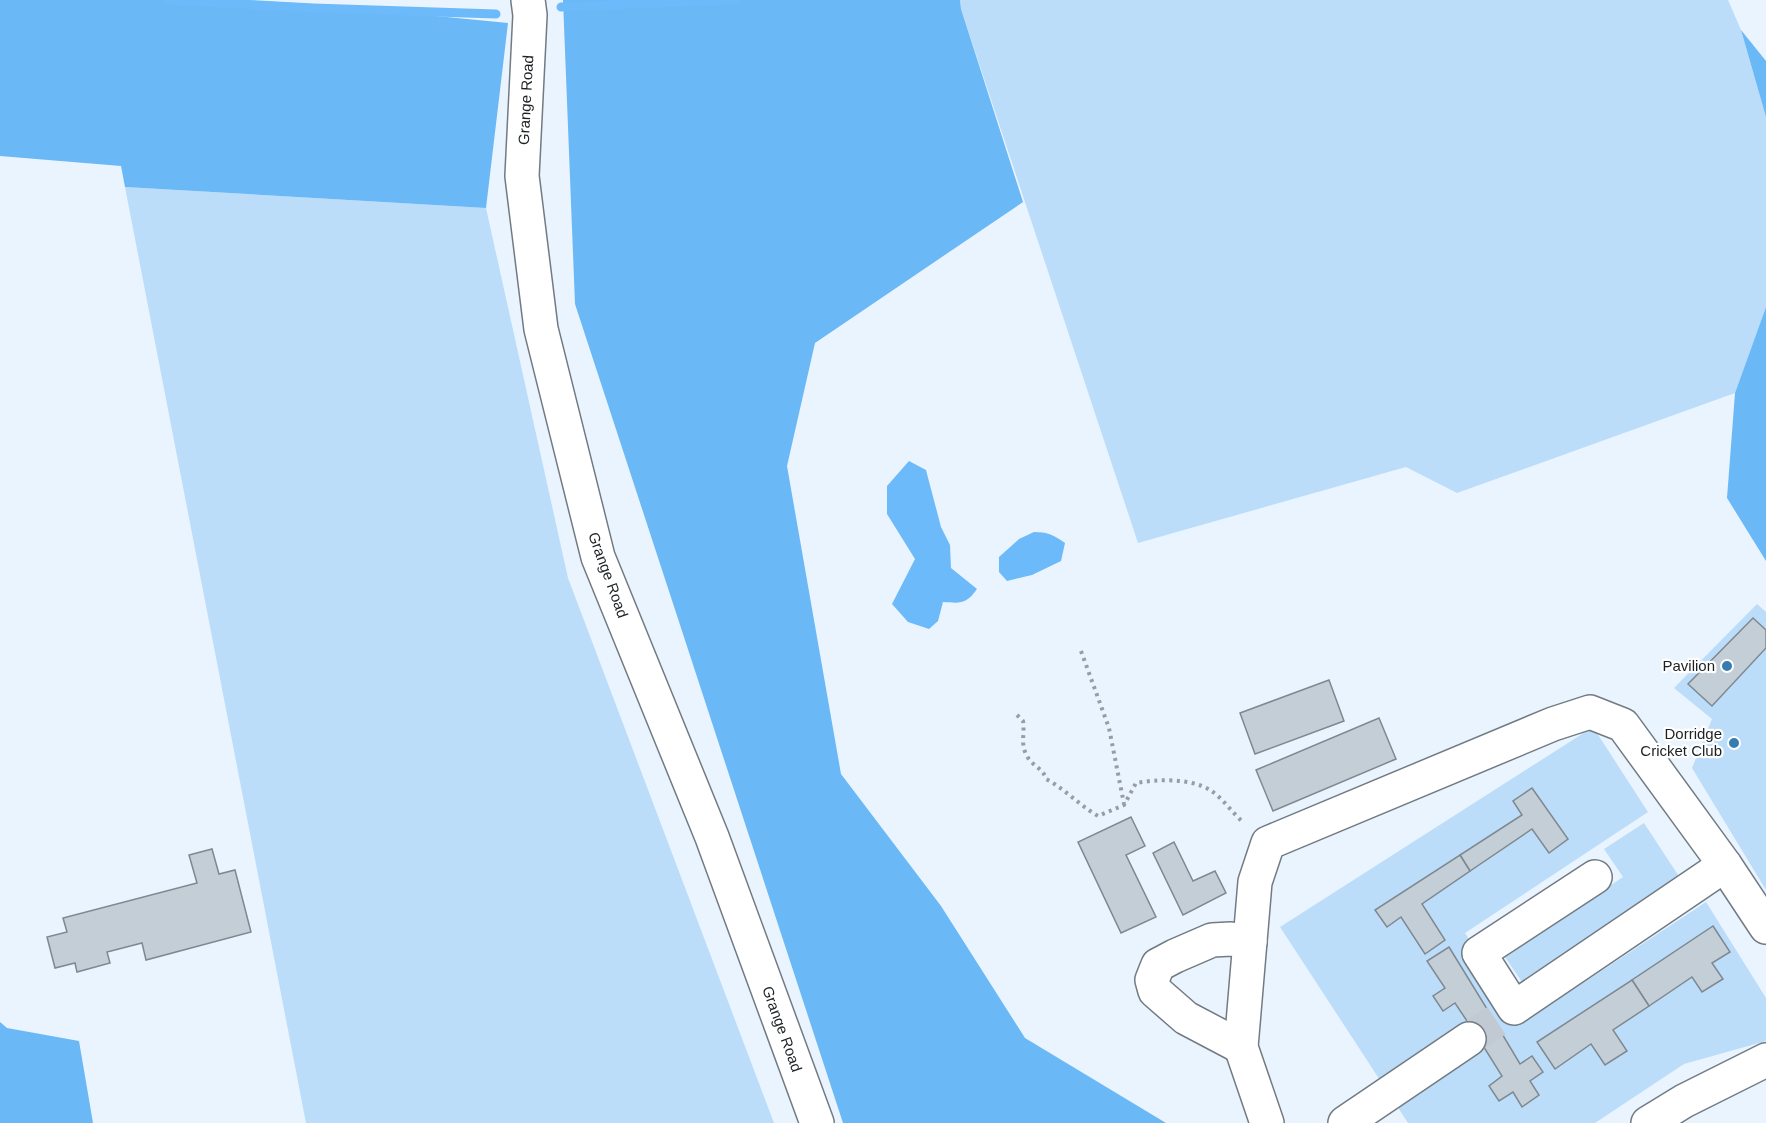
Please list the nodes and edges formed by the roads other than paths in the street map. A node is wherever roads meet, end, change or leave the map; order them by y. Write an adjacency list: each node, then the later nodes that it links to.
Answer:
1 (528, 0): 9 (main road, Grange Road)
2 (1725, 865): 3 (main road); 4 (main road); 5 (main road)
3 (1595, 877)
4 (1766, 927)
5 (1250, 942): 7 (main road); 7 (main road)
6 (1469, 1039): 11 (main road)
7 (1241, 1047): 10 (main road)
8 (1766, 1060): 12 (main road)
9 (817, 1123)
10 (1267, 1123)
11 (1345, 1123)
12 (1648, 1123)

